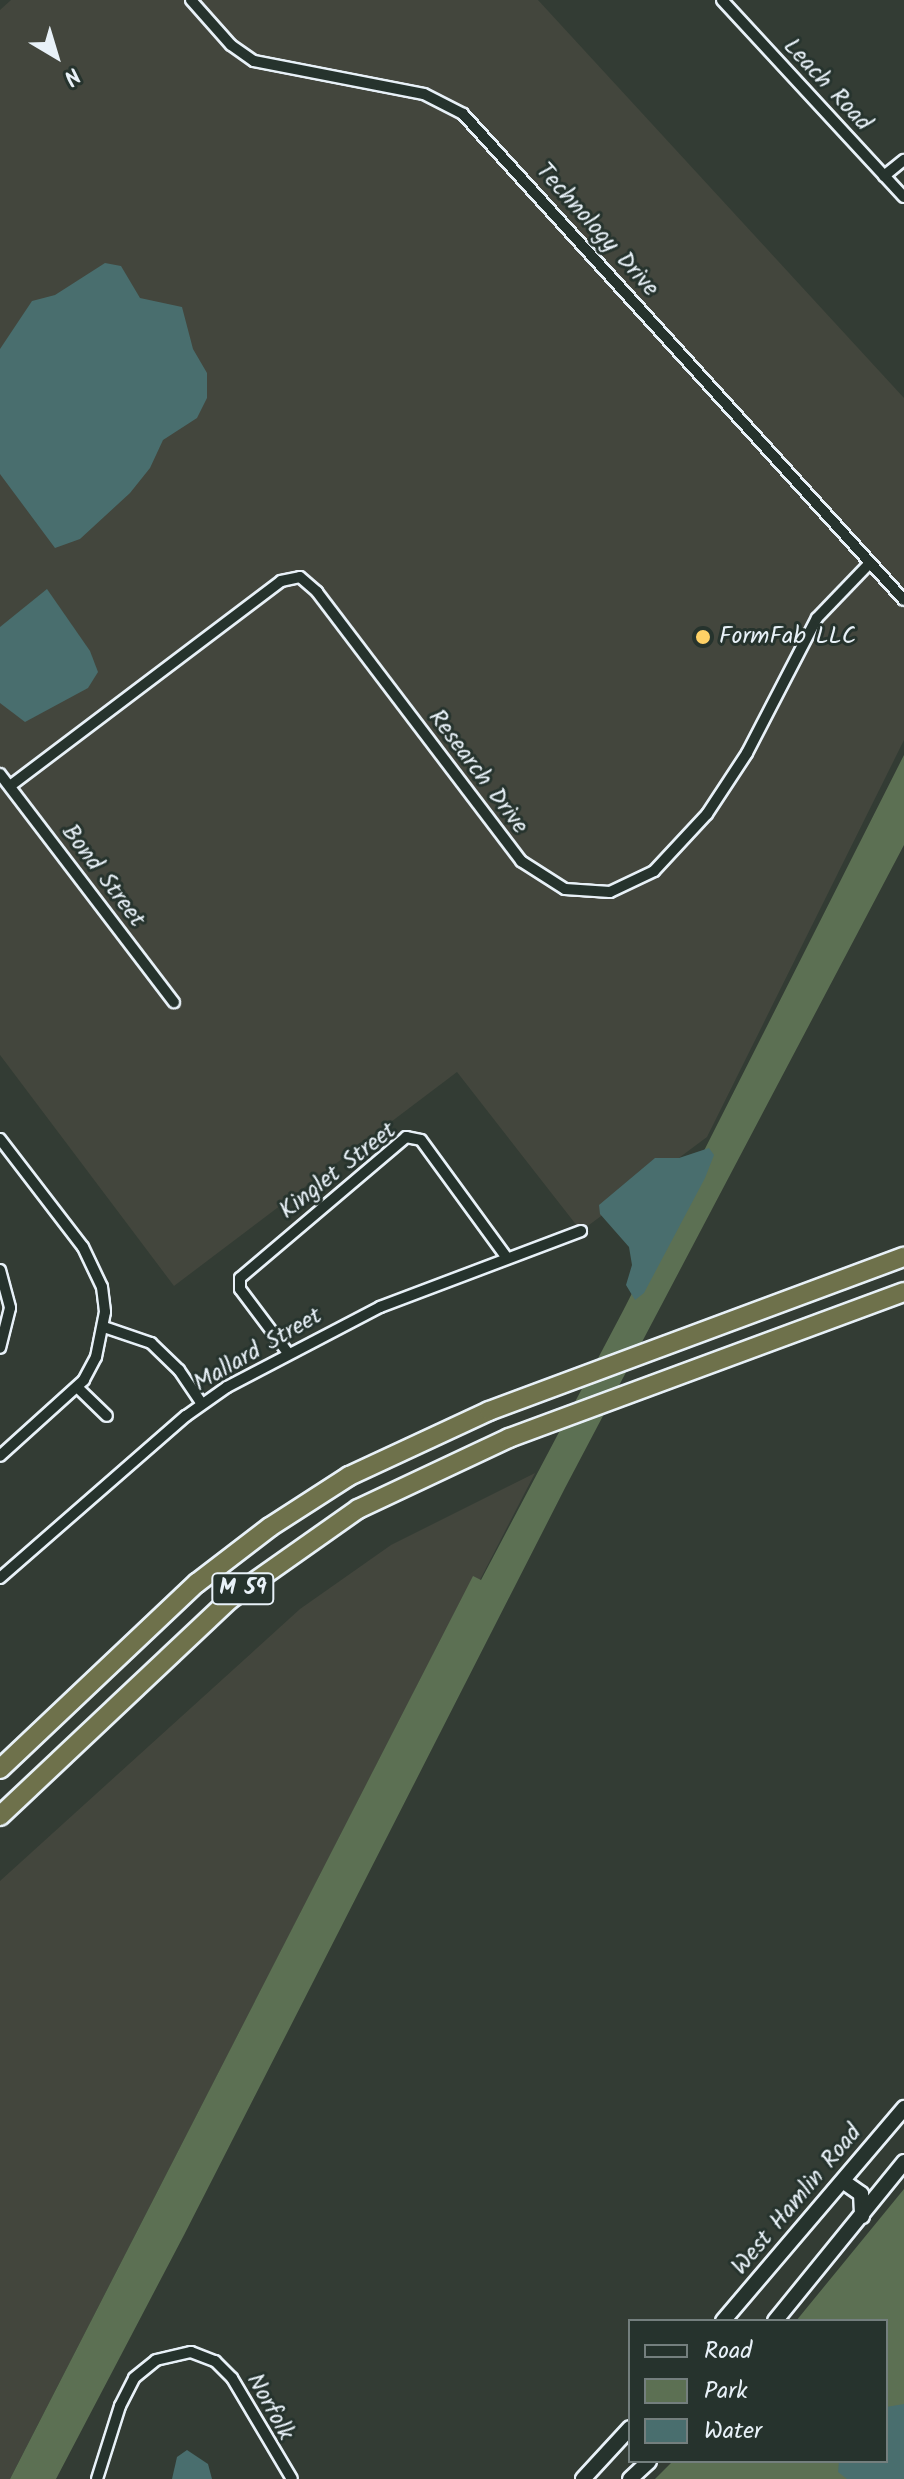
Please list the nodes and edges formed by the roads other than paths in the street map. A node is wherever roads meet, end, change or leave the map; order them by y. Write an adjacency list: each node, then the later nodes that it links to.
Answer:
1 (191, 0): 6 (street, Technology Drive)
2 (722, 0): 4 (street, Leach Road)
3 (904, 160): 4 (street)
4 (884, 176): 5 (street, Leach Road)
5 (904, 197)
6 (870, 563): 7 (street, Technology Drive); 9 (street, Research Drive)
7 (904, 600)
8 (0, 774): 9 (street, Bond Street)
9 (10, 786): 10 (street, Bond Street)
10 (174, 1002)
11 (1, 1143): 17 (street)
12 (581, 1231): 14 (street, Mallard Street)
13 (904, 1257): 25 (highway, M 59)
14 (507, 1258): 19 (street, Mallard Street); 19 (street, Kinglet Street)
15 (0, 1270): 18 (street)
16 (904, 1292): 26 (highway, M 59)
17 (104, 1327): 20 (street); 21 (street)
18 (0, 1348)
19 (288, 1353): 21 (street, Mallard Street)
20 (78, 1388): 22 (street); 23 (street)
21 (202, 1404): 24 (street, Mallard Street)
22 (107, 1416)
23 (0, 1456)
24 (0, 1578)
25 (0, 1769)
26 (0, 1816)
27 (904, 2108): 29 (main road, West Hamlin Road)
28 (904, 2162): 30 (main road)
29 (844, 2182): 30 (main road); 31 (main road, West Hamlin Road)
30 (862, 2217): 32 (main road)
31 (725, 2319)
32 (777, 2319)
33 (628, 2430): 37 (main road)
34 (647, 2463): 38 (main road)
35 (97, 2479): 36 (street, Norfolk)
36 (292, 2479)
37 (583, 2479)
38 (630, 2479)

